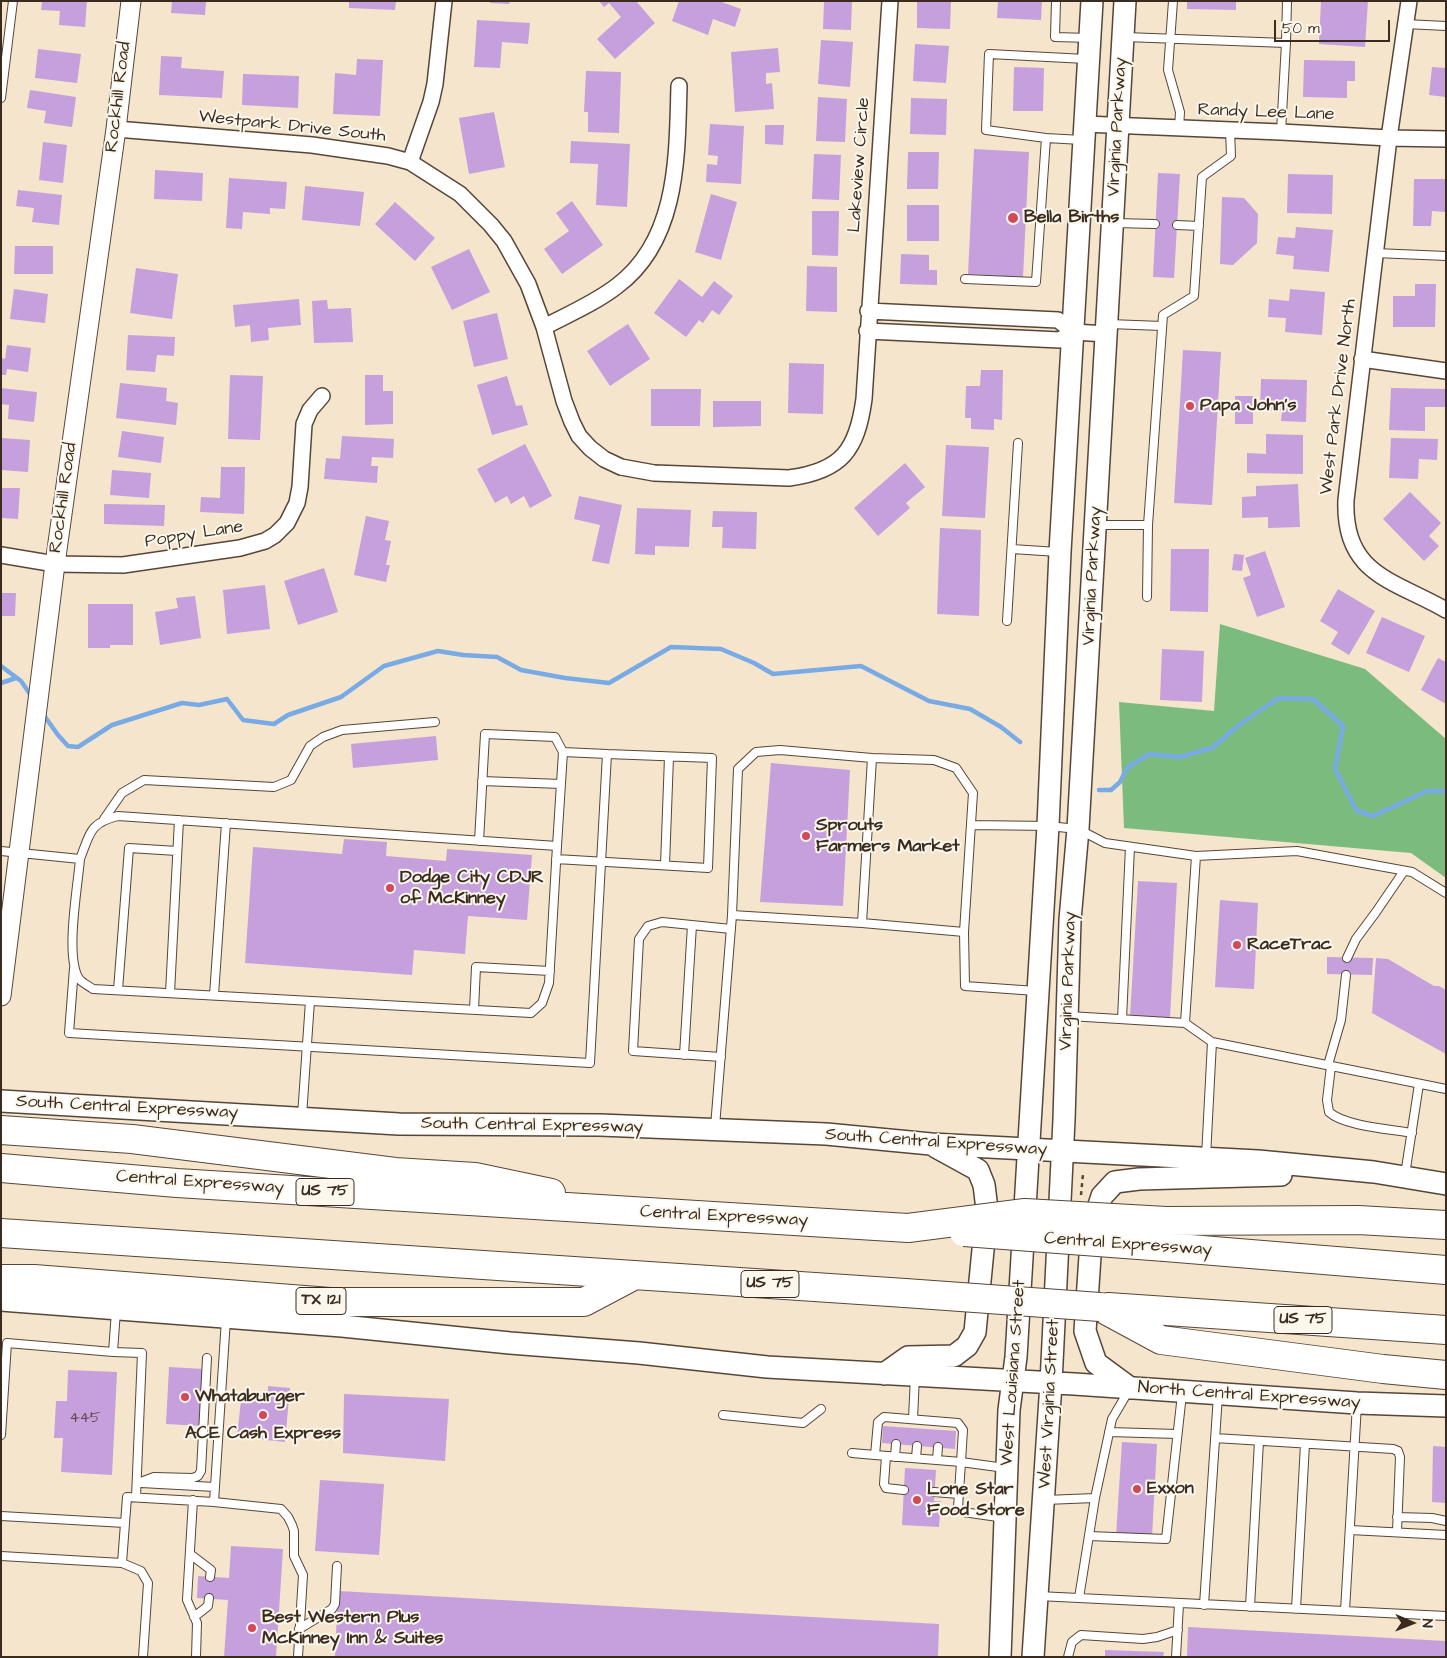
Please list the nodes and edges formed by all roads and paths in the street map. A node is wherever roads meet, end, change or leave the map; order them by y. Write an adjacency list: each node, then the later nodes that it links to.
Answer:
1 (13, 1): 18 (lane)
2 (131, 1): 20 (street, Rockhill Road)
3 (444, 1): 28 (street)
4 (890, 1): 36 (street, Lakeview Circle)
5 (1056, 1): 16 (lane)
6 (1092, 1): 16 (main road, Virginia Parkway)
7 (1125, 1): 13 (main road, Virginia Parkway)
8 (1173, 1): 14 (lane)
9 (1287, 1): 15 (lane)
10 (1409, 1): 11 (street, West Park Drive North)
11 (1405, 24): 12 (lane); 26 (street, West Park Drive North)
12 (1446, 26)
13 (1123, 37): 14 (lane); 19 (main road, Virginia Parkway)
14 (1171, 38): 15 (lane); 21 (lane)
15 (1286, 43): 24 (lane)
16 (1089, 48): 23 (main road, Virginia Parkway); 25 (lane)
17 (679, 86): 38 (street)
18 (1, 98)
19 (1118, 126): 21 (street, Randy Lee Lane); 23 (street, Randy Lee Lane); 29 (main road, Virginia Parkway)
20 (116, 129): 28 (street, Westpark Drive South); 51 (street, Rockhill Road)
21 (1179, 129): 22 (street, Randy Lee Lane)
22 (1230, 129): 24 (street, Randy Lee Lane); 32 (lane)
23 (1084, 132): 25 (lane); 41 (main road, Virginia Parkway)
24 (1282, 132): 26 (street, Randy Lee Lane)
25 (1046, 138): 35 (lane)
26 (1389, 138): 27 (street, Randy Lee Lane); 33 (street, West Park Drive North)
27 (1446, 139)
28 (410, 162): 38 (street, Westpark Drive South)
29 (1113, 223): 30 (lane); 39 (main road, Virginia Parkway)
30 (1156, 224)
31 (1177, 225): 32 (lane)
32 (1199, 226): 37 (lane)
33 (1374, 253): 34 (lane); 42 (street, West Park Drive North)
34 (1446, 256)
35 (966, 279)
36 (868, 311): 40 (street, Lakeview Circle); 41 (street)
37 (1162, 326): 39 (lane); 47 (lane)
38 (544, 327): 40 (street, Westpark Drive South)
39 (1107, 329): 41 (street); 46 (main road, Virginia Parkway)
40 (867, 332): 41 (street)
41 (1073, 332): 49 (main road, Virginia Parkway)
42 (1362, 358): 43 (street); 53 (street, West Park Drive North)
43 (1446, 371)
44 (322, 396): 51 (street, Poppy Lane)
45 (1018, 443): 48 (lane)
46 (1096, 525): 47 (lane); 67 (main road, Virginia Parkway)
47 (1148, 525): 52 (lane)
48 (1012, 549): 49 (lane); 54 (lane)
49 (1060, 552): 66 (main road, Virginia Parkway)
50 (1, 555): 51 (street, Poppy Lane)
51 (55, 564): 71 (street, Rockhill Road)
52 (1148, 597)
53 (1446, 610)
54 (1007, 621)
55 (435, 722): 62 (lane)
56 (563, 752): 57 (lane); 60 (lane); 61 (lane)
57 (607, 754): 58 (lane); 76 (lane)
58 (669, 756): 77 (lane); 77 (lane)
59 (872, 758): 65 (lane); 80 (lane); 81 (lane)
60 (482, 781): 61 (lane); 68 (lane)
61 (561, 784): 69 (lane)
62 (104, 819): 63 (lane); 74 (lane)
63 (179, 820): 64 (lane); 72 (lane)
64 (226, 823): 68 (lane); 92 (lane)
65 (972, 825): 66 (lane); 84 (lane)
66 (1048, 826): 67 (lane); 90 (main road, Virginia Parkway)
67 (1078, 829): 70 (lane); 96 (main road, Virginia Parkway)
68 (479, 841): 69 (lane)
69 (556, 846): 75 (lane)
70 (1130, 847): 73 (lane); 97 (lane)
71 (10, 851): 74 (lane); 93 (street, Rockhill Road)
72 (177, 851): 89 (lane); 91 (lane)
73 (1196, 856): 78 (lane); 98 (lane)
74 (80, 859): 86 (lane)
75 (556, 859): 76 (lane); 87 (lane)
76 (601, 862): 77 (lane); 100 (lane)
77 (665, 865)
78 (1404, 871): 79 (lane); 85 (lane)
79 (1446, 893)
80 (732, 916): 81 (lane); 83 (lane)
81 (862, 923): 84 (lane)
82 (692, 925): 83 (lane); 101 (lane); 101 (lane)
83 (731, 929): 102 (lane)
84 (964, 932): 90 (lane)
85 (1347, 958)
86 (74, 968): 89 (lane); 100 (lane)
87 (550, 971): 95 (lane); 95 (lane)
88 (1346, 974): 103 (lane)
89 (118, 990): 91 (lane)
90 (1037, 992): 112 (main road, Virginia Parkway)
91 (170, 993): 92 (lane)
92 (214, 995): 94 (lane)
93 (1, 996)
94 (310, 1001): 95 (lane); 100 (lane)
95 (474, 1010)
96 (1067, 1016): 97 (lane); 113 (main road, Virginia Parkway)
97 (1122, 1019): 98 (lane)
98 (1185, 1023): 99 (lane)
99 (1212, 1042): 103 (lane); 114 (lane)
100 (307, 1047): 107 (lane)
101 (684, 1054): 102 (lane)
102 (721, 1057): 109 (lane)
103 (1330, 1066): 104 (lane); 110 (lane)
104 (1418, 1084): 105 (lane); 110 (lane)
105 (1446, 1089)
106 (1, 1101): 107 (main road, South Central Expressway)
107 (302, 1119): 109 (main road, South Central Expressway)
108 (1, 1130): 119 (highway)
109 (715, 1130): 111 (main road, South Central Expressway)
110 (1412, 1133): 117 (lane)
111 (930, 1144): 112 (main road, South Central Expressway); 133 (main road)
112 (1029, 1150): 113 (main road, South Central Expressway); 136 (main road, West Louisiana Street)
113 (1062, 1152): 114 (main road); 137 (main road, West Virginia Street)
114 (1206, 1158): 116 (main road)
115 (1, 1168): 119 (highway, Central Expressway / US 75)
116 (1374, 1172): 117 (main road); 138 (main road)
117 (1405, 1177): 118 (main road)
118 (1446, 1184)
119 (648, 1213): 122 (highway, Central Expressway / US 75, bridge)
120 (1446, 1225): 122 (highway)
121 (1, 1233): 124 (highway, US 75)
122 (1166, 1234): 123 (highway, Central Expressway / US 75)
123 (1446, 1270)
124 (635, 1275): 125 (highway, TX 121); 127 (highway, US 75, bridge)
125 (1, 1279)
126 (1, 1300): 128 (main road)
127 (1100, 1307): 130 (highway, US 75); 134 (highway)
128 (116, 1309): 129 (main road); 131 (lane)
129 (226, 1317): 133 (main road); 168 (lane)
130 (1446, 1330)
131 (113, 1352): 151 (lane); 167 (lane)
132 (207, 1358): 167 (lane)
133 (884, 1374): 135 (main road)
134 (1446, 1375)
135 (915, 1376): 136 (main road); 146 (lane)
136 (1013, 1381): 137 (main road); 166 (main road, West Louisiana Street)
137 (1051, 1383): 138 (main road, North Central Expressway); 175 (main road, West Virginia Street)
138 (1130, 1388): 139 (main road, North Central Expressway); 149 (lane)
139 (1182, 1392): 140 (main road, North Central Expressway); 150 (lane)
140 (1218, 1394): 141 (main road, North Central Expressway); 152 (lane)
141 (1357, 1403): 142 (main road, North Central Expressway); 158 (lane)
142 (1446, 1406)
143 (821, 1409): 144 (lane)
144 (722, 1414)
145 (898, 1418): 146 (lane); 147 (lane); 160 (lane)
146 (916, 1419): 148 (lane); 165 (lane)
147 (898, 1427)
148 (919, 1428)
149 (1109, 1432): 150 (lane); 173 (lane)
150 (1177, 1434): 185 (lane)
151 (1, 1435)
152 (1215, 1438): 153 (lane); 195 (lane)
153 (1259, 1441): 155 (lane); 196 (lane)
154 (896, 1444): 162 (lane)
155 (1305, 1444): 158 (lane); 197 (lane)
156 (917, 1446): 163 (lane)
157 (938, 1447): 164 (lane)
158 (1354, 1448): 178 (lane); 182 (lane)
159 (852, 1454): 160 (lane)
160 (875, 1455): 161 (lane)
161 (886, 1456): 162 (lane); 169 (lane)
162 (895, 1457): 163 (lane)
163 (916, 1458): 164 (lane)
164 (937, 1460): 165 (lane)
165 (961, 1462): 166 (lane); 171 (lane)
166 (1007, 1468): 179 (main road, West Louisiana Street)
167 (137, 1483): 168 (lane); 172 (lane)
168 (215, 1487): 176 (lane)
169 (904, 1490)
170 (934, 1492): 171 (lane)
171 (959, 1494): 179 (lane)
172 (136, 1497): 174 (lane); 181 (lane)
173 (1095, 1498): 175 (lane); 185 (lane)
174 (193, 1500): 176 (lane); 186 (lane)
175 (1044, 1500): 191 (main road, West Virginia Street)
176 (214, 1502): 201 (lane)
177 (1, 1516): 181 (lane)
178 (1397, 1517): 180 (lane); 183 (lane)
179 (1005, 1518): 206 (main road, West Louisiana Street)
180 (1446, 1521)
181 (125, 1523): 188 (lane)
182 (1350, 1530): 183 (lane); 198 (lane)
183 (1397, 1532): 184 (lane)
184 (1446, 1535)
185 (1089, 1536): 193 (lane)
186 (190, 1554): 190 (lane); 200 (lane)
187 (1, 1556): 188 (lane)
188 (122, 1563): 203 (lane)
189 (337, 1566): 201 (lane)
190 (210, 1577)
191 (1038, 1596): 193 (lane); 207 (main road, West Virginia Street)
192 (209, 1598): 200 (lane)
193 (1079, 1598): 194 (lane)
194 (1179, 1604): 195 (lane); 202 (lane)
195 (1204, 1605): 196 (lane)
196 (1250, 1607): 197 (lane)
197 (1296, 1609): 198 (lane)
198 (1345, 1611): 199 (lane)
199 (1446, 1616)
200 (194, 1617): 204 (lane)
201 (299, 1629): 205 (lane)
202 (1178, 1630): 208 (lane); 209 (lane)
203 (143, 1657)
204 (196, 1657)
205 (298, 1657)
206 (1000, 1657)
207 (1033, 1657)
208 (1068, 1657)
209 (1176, 1657)

